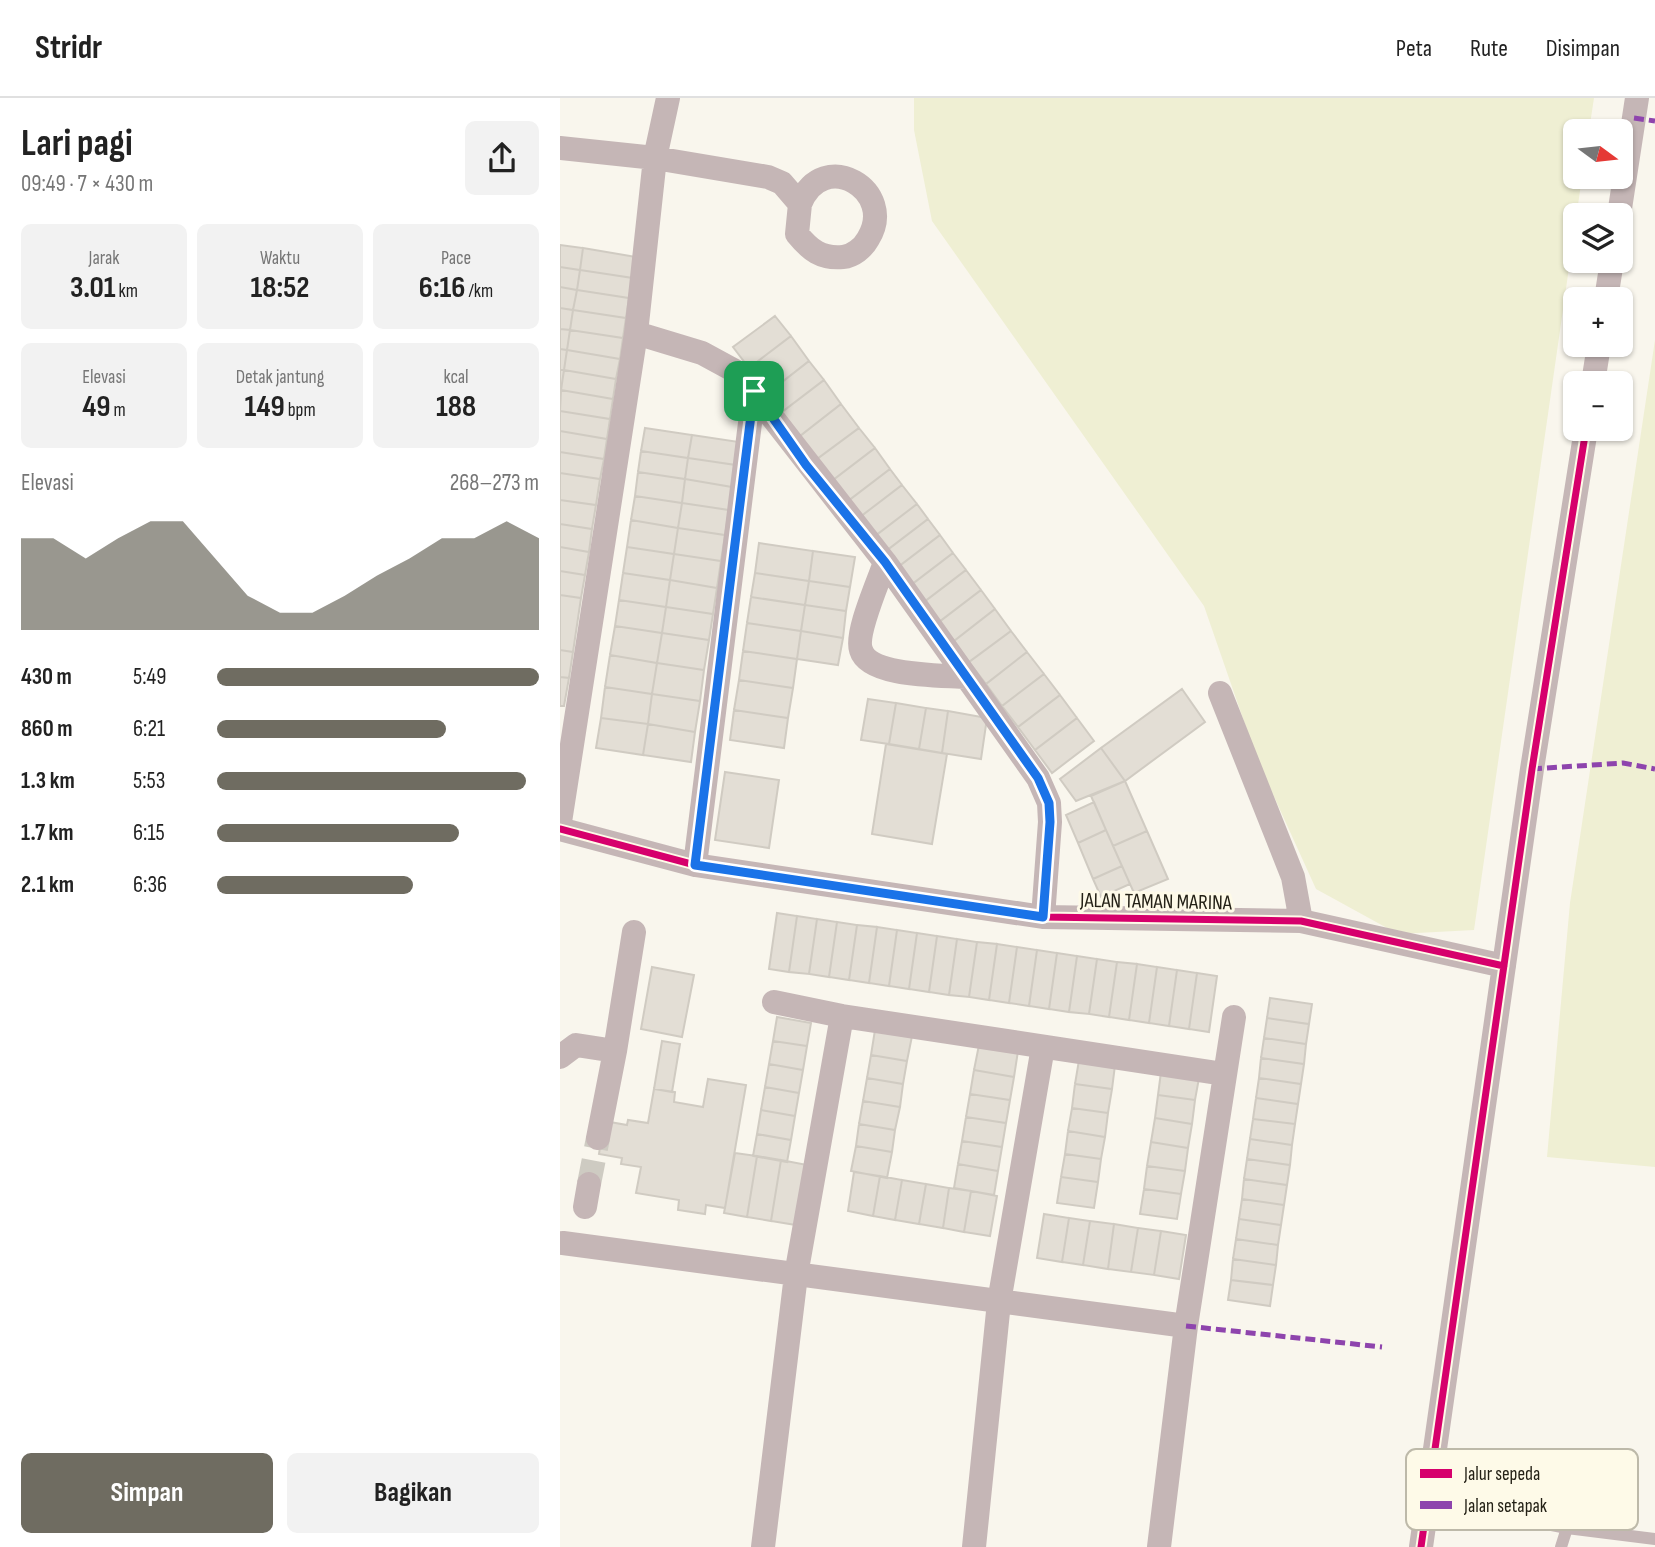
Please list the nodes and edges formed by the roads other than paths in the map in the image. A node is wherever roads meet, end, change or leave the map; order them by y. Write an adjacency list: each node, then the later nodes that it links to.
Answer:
1 (1637, 98): 5 (street)
2 (662, 99): 4 (street)
3 (560, 148): 4 (street)
4 (655, 158): 6 (street); 7 (street)
5 (1621, 203)
6 (800, 204)
7 (636, 333): 8 (street); 13 (street)
8 (754, 391): 10 (street); 15 (street)
9 (1584, 441): 19 (street)
10 (885, 562): 11 (street); 11 (street)
11 (966, 677): 16 (street)
12 (1220, 693): 17 (street)
13 (560, 822)
14 (560, 829): 15 (street, JALAN TAMAN MARINA)
15 (695, 865): 16 (street, JALAN TAMAN MARINA)
16 (1043, 917): 17 (street, JALAN TAMAN MARINA)
17 (1301, 921): 19 (street, JALAN TAMAN MARINA)
18 (634, 932): 24 (street)
19 (1504, 966): 32 (street)
20 (774, 1002): 21 (street)
21 (842, 1016): 23 (street); 29 (street)
22 (1234, 1017): 26 (street)
23 (1043, 1047): 26 (street); 30 (street)
24 (615, 1051): 25 (street); 27 (street)
25 (560, 1057)
26 (1224, 1074): 31 (street)
27 (598, 1138)
28 (561, 1249): 29 (street)
29 (796, 1275): 30 (street); 36 (street)
30 (999, 1302): 31 (street); 37 (street)
31 (1186, 1326): 38 (street)
32 (1435, 1449)
33 (1566, 1530): 39 (lane)
34 (1583, 1530): 35 (lane)
35 (1655, 1539)
36 (763, 1547)
37 (974, 1547)
38 (1159, 1547)
39 (1561, 1547)

